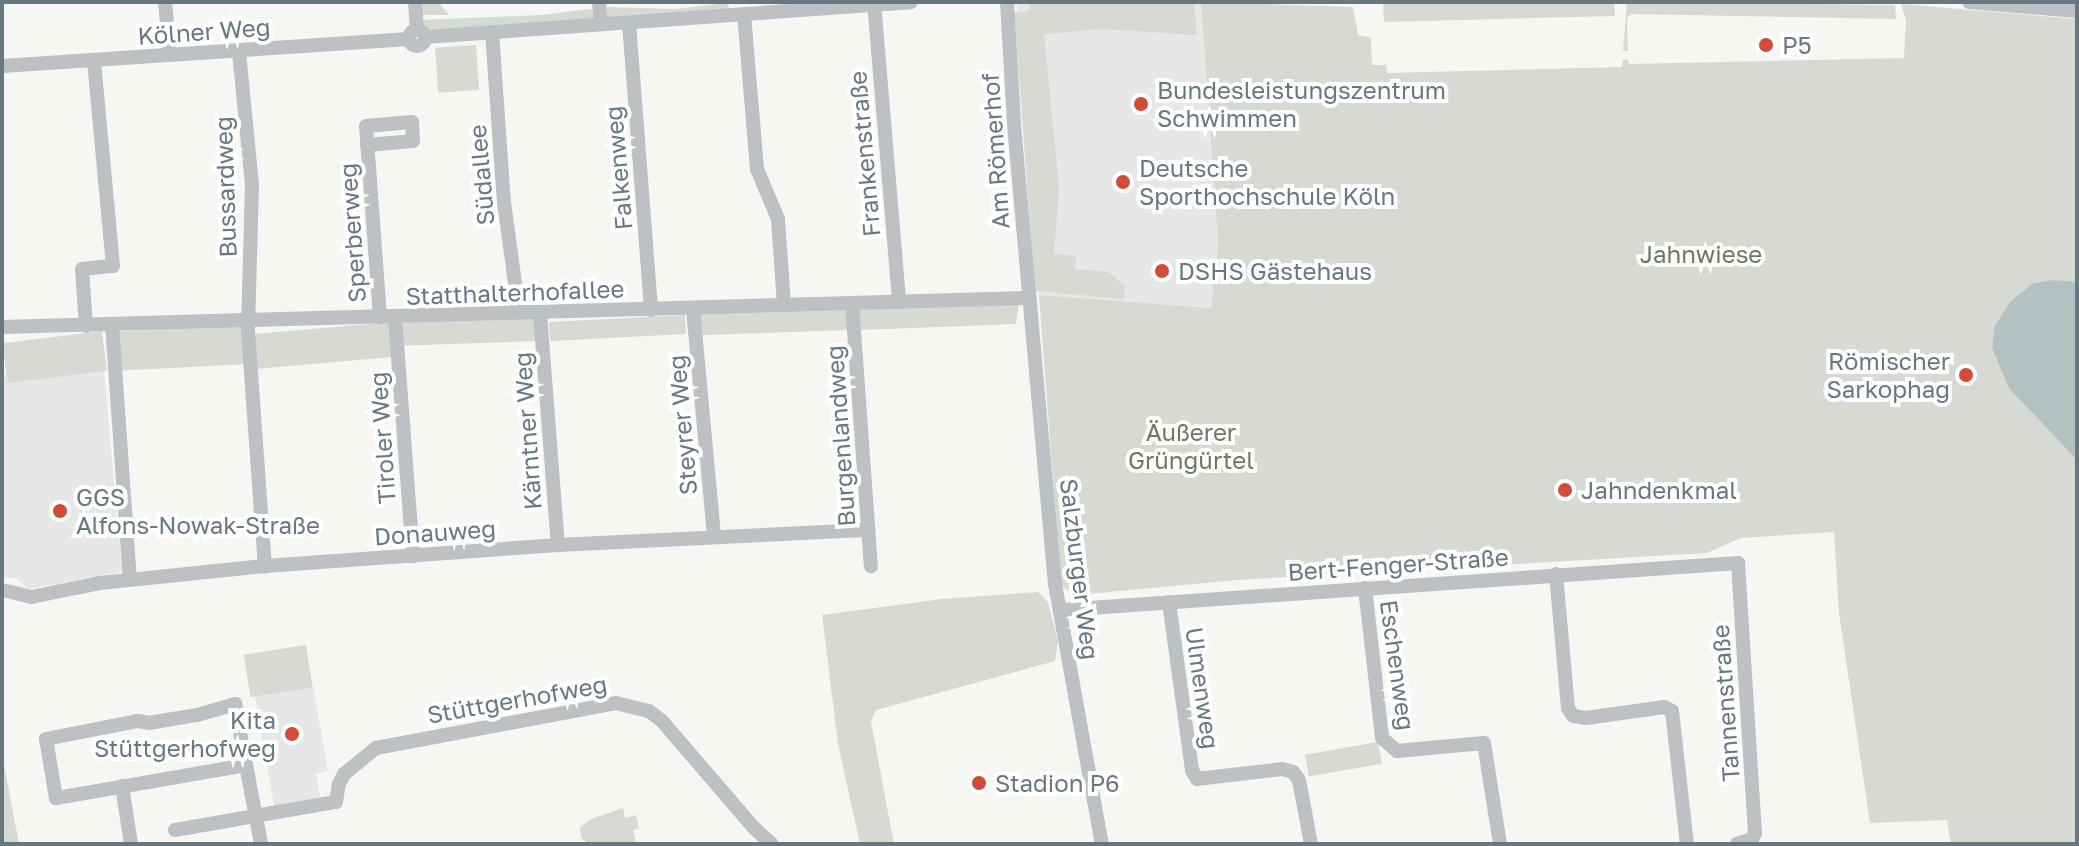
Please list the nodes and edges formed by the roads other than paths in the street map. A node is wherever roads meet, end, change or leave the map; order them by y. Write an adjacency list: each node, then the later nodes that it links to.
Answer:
1 (165, 2): 15 (street)
2 (415, 2): 13 (street)
3 (599, 2): 11 (street)
4 (911, 2): 7 (street, Kölner Weg)
5 (1007, 2): 19 (street, Am Römerhof)
6 (1969, 2): 9 (street)
7 (874, 4): 8 (street, Kölner Weg); 20 (street, Frankenstraße)
8 (739, 10): 10 (street, Kölner Weg); 22 (street)
9 (2077, 11)
10 (629, 23): 11 (street, Kölner Weg); 24 (street, Falkenweg)
11 (601, 24): 12 (street, Kölner Weg)
12 (492, 32): 13 (street, Kölner Weg); 25 (street, Südallee)
13 (417, 35): 14 (street, Kölner Weg)
14 (239, 52): 15 (street, Kölner Weg); 28 (street, Bussardweg)
15 (170, 55): 16 (street, Kölner Weg)
16 (94, 61): 17 (street, Kölner Weg); 30 (street)
17 (2, 66)
18 (367, 145): 27 (street, Sperberweg)
19 (1029, 298): 20 (street, Statthalterhofallee); 44 (street, Salzburger Weg)
20 (899, 302): 21 (street, Statthalterhofallee)
21 (852, 303): 22 (street, Statthalterhofallee); 32 (street, Burgenlandweg)
22 (784, 305): 23 (street, Statthalterhofallee)
23 (693, 309): 24 (street, Statthalterhofallee); 33 (street, Steyrer Weg)
24 (651, 310): 26 (street, Statthalterhofallee)
25 (519, 313): 26 (street, Statthalterhofallee); 27 (street, Statthalterhofallee)
26 (540, 313): 34 (street, Kärntner Weg)
27 (387, 317): 28 (street, Statthalterhofallee); 35 (street, Tiroler Weg)
28 (248, 321): 29 (street, Statthalterhofallee); 37 (street, Bussardweg)
29 (112, 324): 30 (street, Statthalterhofallee); 40 (street)
30 (86, 326): 31 (street, Statthalterhofallee)
31 (2, 327)
32 (869, 530): 33 (street, Donauweg); 38 (street, Burgenlandweg)
33 (714, 537): 34 (street, Donauweg)
34 (558, 545): 35 (street, Donauweg)
35 (413, 556): 37 (street, Donauweg)
36 (1738, 563): 39 (street, Bert-Fenger-Straße); 50 (street, Tannenstraße)
37 (265, 566): 40 (street, Donauweg)
38 (871, 566)
39 (1556, 574): 41 (street, Bert-Fenger-Straße); 56 (street)
40 (130, 579): 42 (street, Donauweg)
41 (1365, 588): 43 (street, Bert-Fenger-Straße); 55 (street, Eschenweg)
42 (7, 591)
43 (1169, 602): 44 (street, Bert-Fenger-Straße); 54 (street, Ulmenweg)
44 (1061, 610): 53 (street, Salzburger Weg)
45 (246, 765): 46 (street); 46 (street); 47 (street)
46 (122, 786): 49 (street)
47 (256, 817): 48 (street); 51 (street); 52 (street, Stüttgerhofweg)
48 (175, 830)
49 (130, 841)
50 (1744, 842)
51 (261, 844)
52 (772, 844)
53 (1102, 844)
54 (1311, 844)
55 (1500, 844)
56 (1687, 844)

